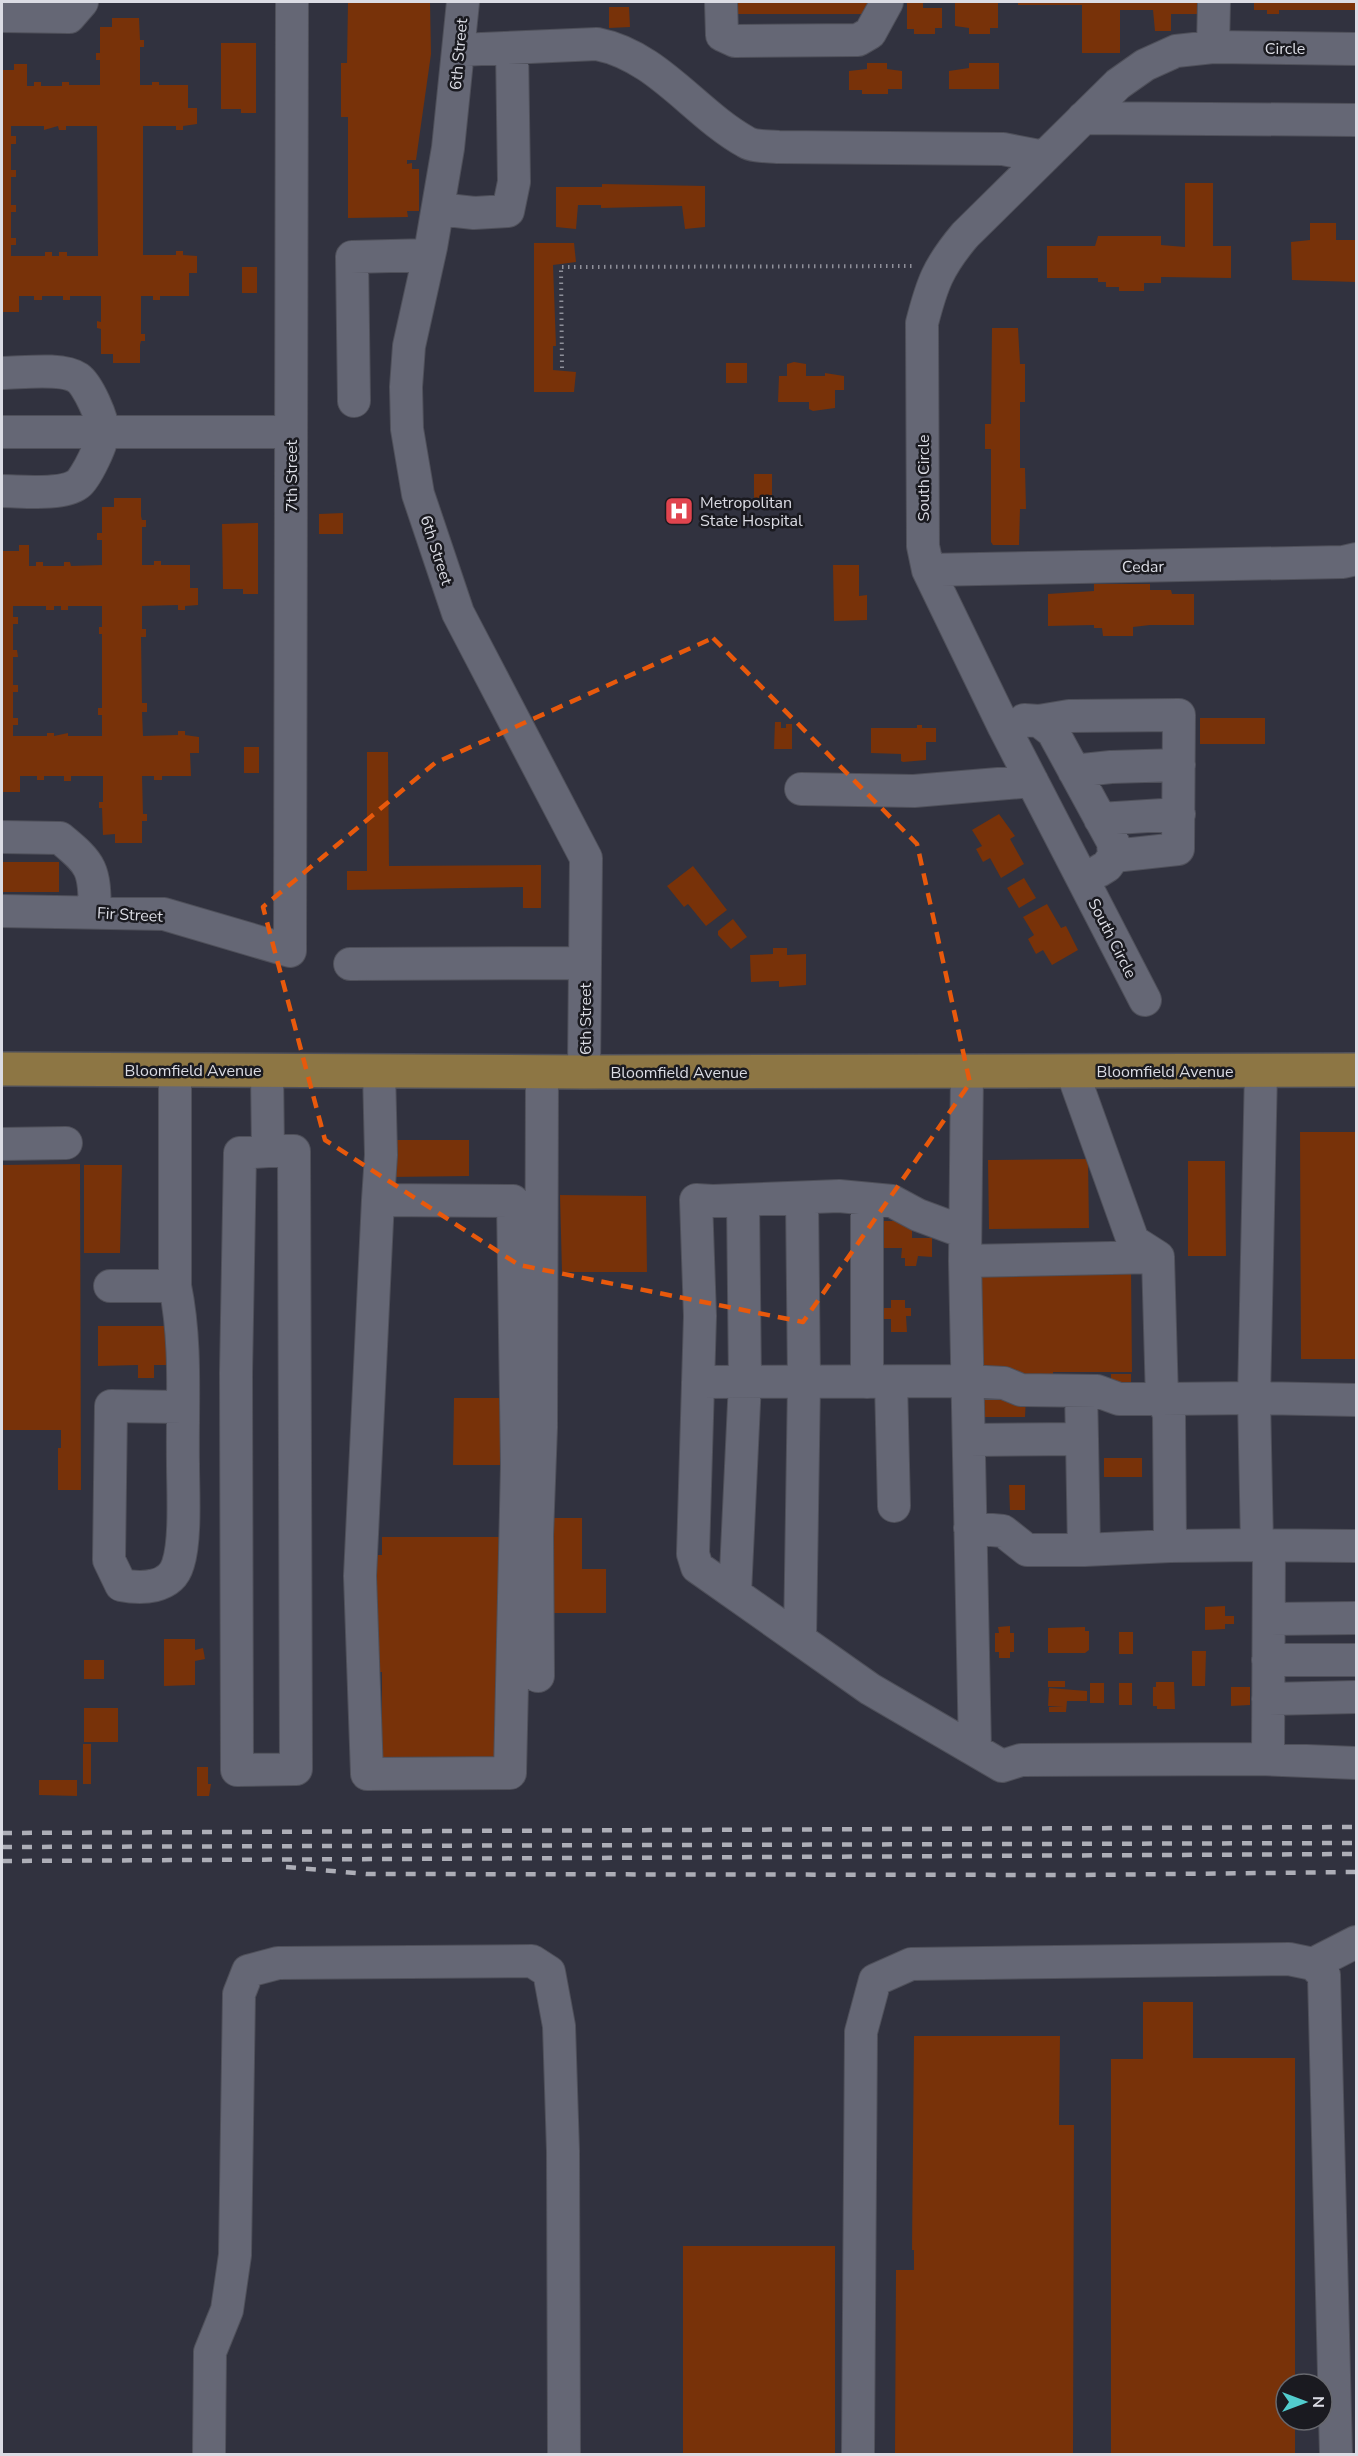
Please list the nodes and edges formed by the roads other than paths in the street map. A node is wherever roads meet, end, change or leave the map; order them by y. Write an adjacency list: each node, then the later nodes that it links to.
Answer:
1 (82, 2): 7 (street)
2 (463, 2): 11 (street, 6th Street)
3 (721, 2): 4 (street)
4 (887, 2)
5 (1214, 2): 8 (street)
6 (285, 7): 21 (street, 7th Street)
7 (2, 16)
8 (1214, 47): 10 (street, Circle); 12 (street, South Circle)
9 (512, 48): 11 (street); 14 (street); 15 (street)
10 (1356, 49)
11 (459, 50): 15 (street, 6th Street)
12 (1083, 118): 13 (street); 14 (street, South Circle)
13 (1356, 120)
14 (1044, 157): 24 (street, South Circle)
15 (438, 209): 16 (street, 6th Street)
16 (429, 255): 18 (street); 39 (street, 6th Street)
17 (2, 373): 20 (street)
18 (354, 401)
19 (2, 432): 20 (street)
20 (104, 432): 21 (street); 22 (street)
21 (291, 432): 38 (street, 7th Street)
22 (2, 491)
23 (1356, 559): 24 (street, Cedar)
24 (928, 570): 26 (street, South Circle)
25 (1039, 721): 26 (street); 27 (street); 28 (street)
26 (1004, 727): 29 (street, South Circle)
27 (1179, 765): 28 (street); 31 (street)
28 (1074, 771): 32 (street)
29 (1032, 781): 30 (street); 35 (street, South Circle)
30 (801, 789)
31 (1179, 814): 32 (street); 34 (street)
32 (1101, 819): 34 (street)
33 (2, 837): 37 (street)
34 (1114, 856): 35 (street)
35 (1083, 880): 41 (street, South Circle)
36 (2, 911): 37 (street, Fir Street)
37 (95, 912): 38 (street, Fir Street)
38 (290, 951)
39 (585, 963): 40 (street); 51 (street, 6th Street)
40 (350, 964)
41 (1145, 1000)
42 (2, 1069): 43 (main road, Bloomfield Avenue)
43 (175, 1070): 44 (main road, Bloomfield Avenue); 62 (street)
44 (267, 1070): 47 (main road, Bloomfield Avenue); 54 (street)
45 (1261, 1070): 46 (main road, Bloomfield Avenue); 49 (main road, Bloomfield Avenue); 69 (street)
46 (1356, 1070)
47 (379, 1071): 50 (main road, Bloomfield Avenue); 57 (street)
48 (967, 1071): 49 (main road, Bloomfield Avenue); 51 (main road, Bloomfield Avenue); 59 (street)
49 (1072, 1071): 60 (street)
50 (543, 1072): 51 (main road, Bloomfield Avenue); 87 (street)
51 (584, 1072)
52 (66, 1143): 53 (street)
53 (2, 1144)
54 (268, 1152): 54 (street)
55 (802, 1198): 56 (street); 58 (street); 66 (street)
56 (867, 1199): 59 (street); 67 (street)
57 (378, 1200): 57 (street)
58 (743, 1200): 64 (street); 65 (street)
59 (964, 1247): 60 (street); 63 (street)
60 (1158, 1257): 70 (street)
61 (110, 1286): 62 (street)
62 (175, 1286): 72 (street)
63 (967, 1381): 67 (street); 68 (street); 74 (street)
64 (698, 1382): 65 (street); 81 (street)
65 (745, 1382): 66 (street); 81 (street)
66 (804, 1382): 67 (street); 84 (street)
67 (879, 1382): 75 (street)
68 (1081, 1391): 70 (street); 73 (street)
69 (1254, 1398): 70 (street); 71 (street); 77 (street)
70 (1162, 1399): 78 (street)
71 (1356, 1400)
72 (182, 1407): 72 (street)
73 (1082, 1439): 74 (street); 80 (street)
74 (969, 1440): 76 (street)
75 (894, 1506)
76 (970, 1528): 80 (street); 90 (street)
77 (1263, 1545): 78 (street); 79 (street); 83 (street)
78 (1170, 1546): 80 (street)
79 (1356, 1546)
80 (1084, 1550)
81 (735, 1593): 84 (street)
82 (1356, 1618): 83 (street)
83 (1269, 1619): 85 (street)
84 (800, 1639): 90 (street)
85 (1268, 1660): 86 (street); 89 (street)
86 (1356, 1660)
87 (538, 1676)
88 (1356, 1697): 89 (street)
89 (1268, 1699): 91 (street)
90 (975, 1750): 91 (street)
91 (1268, 1759): 92 (street)
92 (1356, 1763)
93 (1356, 1942): 94 (street)
94 (1313, 1964): 97 (street); 98 (street)
95 (209, 2454): 96 (street)
96 (564, 2454)
97 (858, 2454)
98 (1336, 2454)

